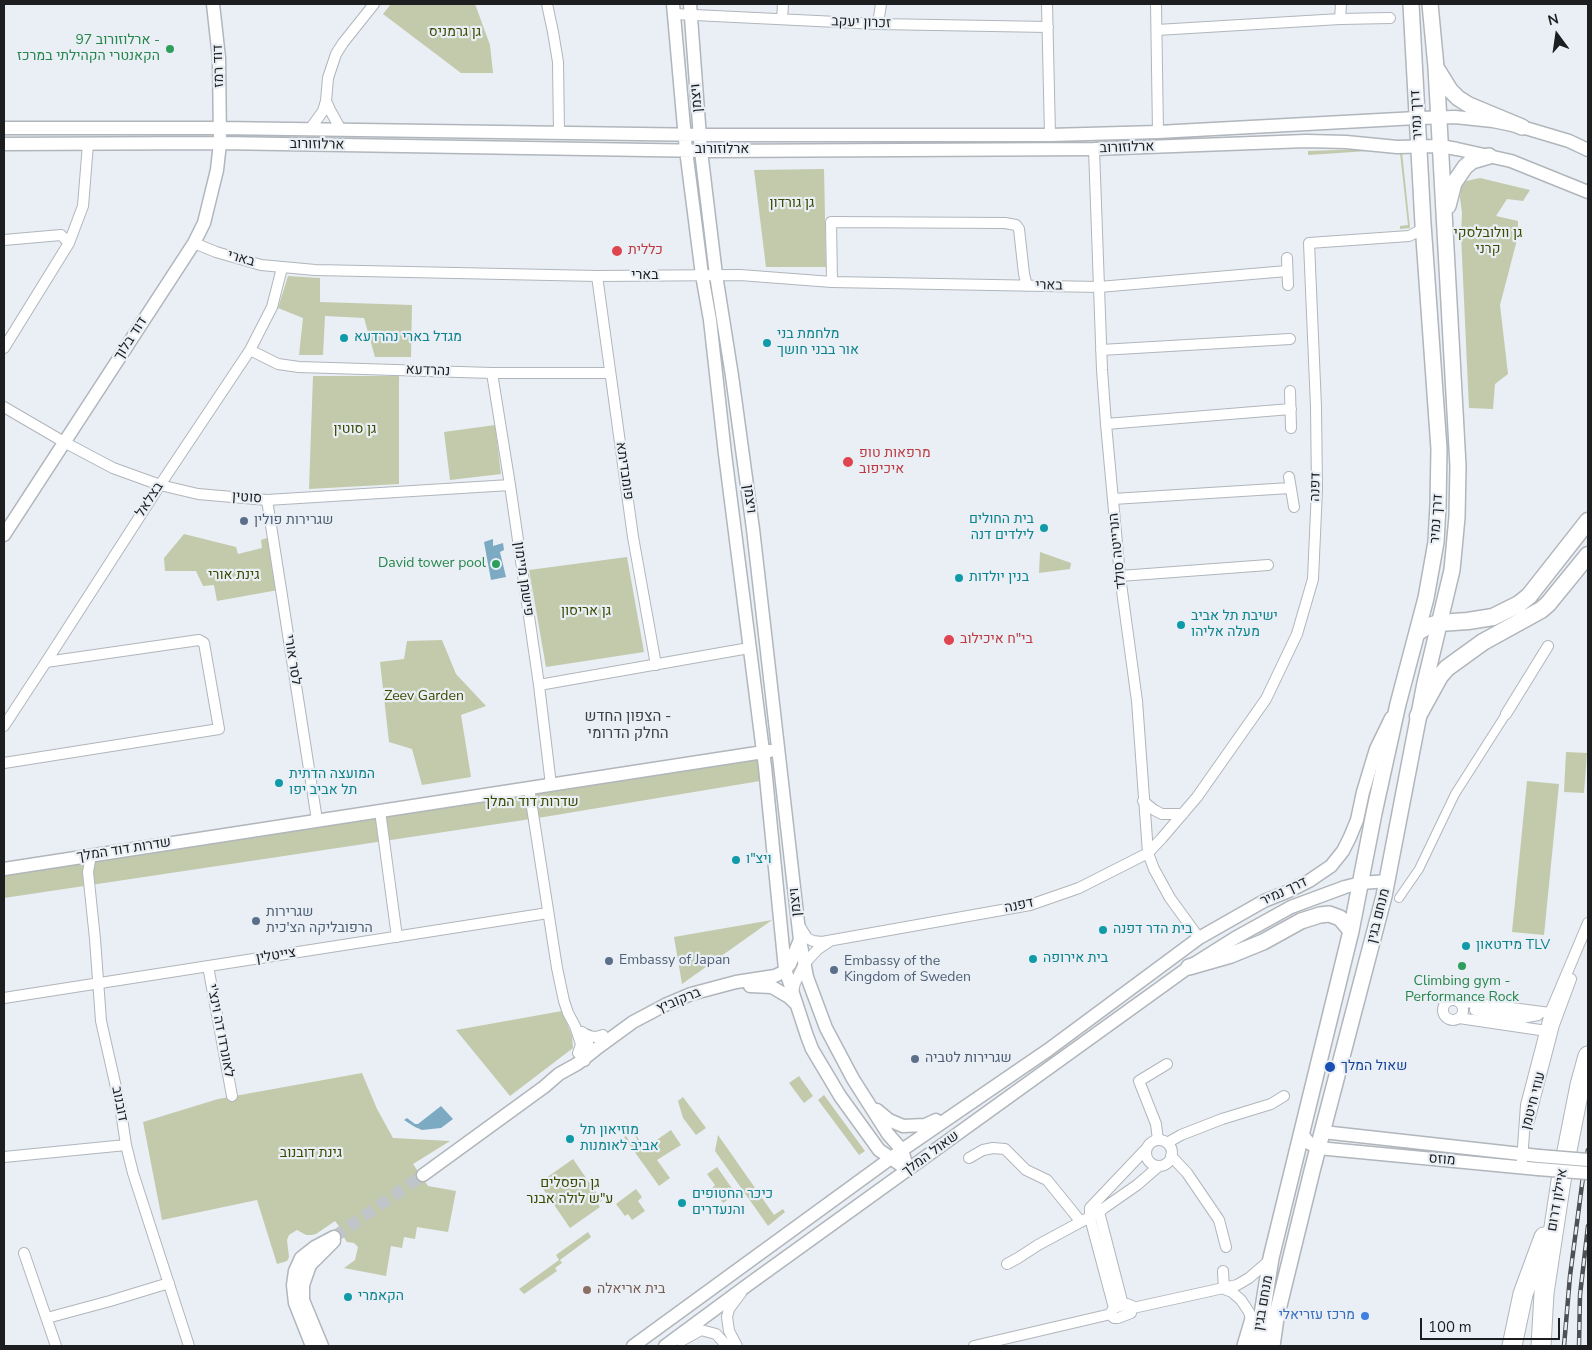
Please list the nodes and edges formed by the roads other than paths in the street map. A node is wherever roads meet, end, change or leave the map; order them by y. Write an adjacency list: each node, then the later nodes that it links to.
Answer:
1 (213, 4): 25 (street, דוד רמז)
2 (372, 4): 20 (street)
3 (547, 4): 28 (street)
4 (783, 4): 14 (street)
5 (880, 4): 16 (street)
6 (1047, 4): 17 (street)
7 (1156, 4): 18 (street)
8 (1340, 4): 15 (street)
9 (1411, 4): 21 (main road, דרך נמיר)
10 (1430, 4): 19 (main road, דרך נמיר)
11 (674, 9): 12 (street, זכרון יעקב); 30 (street, ויצמן)
12 (690, 9): 14 (street, זכרון יעקב); 31 (street, ויצמן)
13 (1390, 18): 15 (street)
14 (782, 19): 16 (street, זכרון יעקב)
15 (1340, 19): 18 (street)
16 (878, 24): 17 (street, זכרון יעקב)
17 (1048, 27): 32 (street)
18 (1157, 30): 29 (street)
19 (1436, 66): 22 (main road, דרך נמיר); 23 (main road)
20 (326, 102): 26 (street); 27 (street)
21 (1418, 118): 22 (street, ארלוזורוב); 29 (street, ארלוזורוב); 36 (main road, דרך נמיר)
22 (1438, 118): 23 (street, ארלוזורוב); 37 (main road, דרך נמיר)
23 (1522, 127): 40 (street, ארלוזורוב)
24 (4, 128): 25 (street, ארלוזורוב)
25 (220, 128): 26 (street, ארלוזורוב); 33 (street, דוד בלוך)
26 (310, 129): 27 (street, ארלוזורוב)
27 (341, 130): 28 (street, ארלוזורוב)
28 (559, 132): 30 (street, ארלוזורוב)
29 (1158, 132): 32 (street, ארלוזורוב)
30 (684, 134): 31 (street, ארלוזורוב); 39 (street, ויצמן)
31 (700, 134): 32 (street, ארלוזורוב); 41 (street, ויצמן)
32 (1050, 135)
33 (220, 143): 35 (street, ארלוזורוב); 39 (street, ארלוזורוב); 48 (street, דוד בלוך)
34 (4, 144): 35 (street, ארלוזורוב)
35 (88, 144): 47 (street)
36 (1418, 146): 37 (street, ארלוזורוב); 38 (street, ארלוזורוב); 45 (main road, דרך נמיר)
37 (1440, 146): 42 (street, ארלוזורוב); 44 (main road, דרך נמיר)
38 (1094, 149): 41 (street, ארלוזורוב); 58 (street, הנרייטה סולד)
39 (686, 150): 41 (street, ארלוזורוב); 52 (street, ויצמן)
40 (1588, 150)
41 (701, 151): 53 (street, ויצמן)
42 (1489, 156): 43 (street, ארלוזורוב); 44 (main road)
43 (1588, 192)
44 (1444, 219): 83 (main road, דרך נמיר)
45 (1422, 224): 84 (main road, דרך נמיר); 101 (street, דפנה)
46 (4, 240): 47 (street)
47 (69, 243): 60 (street)
48 (194, 243): 50 (street, בארי); 70 (street, דוד בלוך)
49 (1287, 258): 51 (street)
50 (282, 268): 54 (street, בארי); 61 (street, בצלאל)
51 (1288, 271): 56 (street); 58 (street, בארי)
52 (702, 275): 53 (street, בארי); 54 (street, בארי); 86 (street, ויצמן)
53 (716, 275): 55 (street, בארי); 94 (street, ויצמן)
54 (597, 276): 64 (street, פומבדיתא)
55 (832, 282): 57 (street, בארי); 57 (street)
56 (1288, 285)
57 (1027, 286): 58 (street, בארי)
58 (1099, 287): 62 (street, הנרייטה סולד)
59 (1290, 340): 62 (street)
60 (4, 348)
61 (250, 350): 63 (street, נהרדעא); 72 (street, בצלאל)
62 (1101, 350): 68 (street, הנרייטה סולד)
63 (492, 373): 64 (street, נהרדעא); 73 (street, פישמן מיימון)
64 (610, 373): 88 (street, פומבדיתא)
65 (1290, 391): 67 (street)
66 (4, 407): 70 (street, סוטין)
67 (1291, 409): 68 (street); 69 (street)
68 (1106, 424): 75 (street, הנרייטה סולד)
69 (1291, 428)
70 (64, 442): 72 (street, סוטין); 79 (street, דוד בלוך)
71 (1289, 477): 74 (street)
72 (160, 485): 76 (street, סוטין); 87 (street, בצלאל)
73 (510, 485): 76 (street, סוטין); 89 (street, פישמן מיימון)
74 (1290, 488): 75 (street); 77 (street)
75 (1113, 499): 82 (street, הנרייטה סולד)
76 (267, 500): 102 (street, לסר אורי)
77 (1294, 507)
78 (1588, 520): 83 (main road)
79 (4, 535)
80 (1588, 555): 92 (main road, מנחם בגין)
81 (1268, 565): 82 (street)
82 (1120, 576): 99 (street, הנרייטה סולד)
83 (1440, 623): 84 (main road); 92 (main road, דרך נמיר)
84 (1418, 632): 90 (main road, דרך נמיר)
85 (1548, 646): 91 (street)
86 (749, 648): 88 (street); 95 (street, ויצמן)
87 (46, 662): 93 (street, בצלאל); 96 (street)
88 (656, 665): 89 (street)
89 (539, 685): 97 (street, פישמן מיימון)
90 (1398, 704): 107 (main road, מנחם בגין); 114 (street, דרך נמיר)
91 (1506, 714): 108 (street)
92 (1418, 716): 106 (main road, מנחם בגין)
93 (4, 726)
94 (778, 750): 95 (street, שדרות דוד המלך); 110 (street, ויצמן)
95 (763, 752): 97 (street, שדרות דוד המלך); 120 (street, ויצמן)
96 (4, 763)
97 (551, 785): 98 (street, שדרות דוד המלך)
98 (529, 788): 100 (street, שדרות דוד המלך); 109 (street)
99 (1144, 801): 101 (street); 103 (street, הנרייטה סולד)
100 (380, 811): 102 (street, שדרות דוד המלך); 113 (street)
101 (1183, 814): 103 (street, דפנה)
102 (317, 820): 104 (street, שדרות דוד המלך)
103 (1148, 853): 114 (street, הנרייטה סולד); 117 (street, דפנה)
104 (91, 855): 105 (street, שדרות דוד המלך); 122 (street, דובנוב)
105 (4, 869)
106 (1388, 881): 107 (street, שאול המלך); 140 (main road, מנחם בגין)
107 (1362, 883): 112 (main road, מנחם בגין); 119 (street, שאול המלך)
108 (1400, 898)
109 (548, 913): 113 (street, צייטלין); 131 (street)
110 (798, 921): 116 (street, ויצמן); 117 (street, דפנה)
111 (1588, 923): 128 (street)
112 (1351, 931): 119 (main road); 141 (main road, מנחם בגין)
113 (397, 936): 118 (street, צייטלין)
114 (1199, 938): 139 (street, שאול המלך)
115 (1588, 939): 132 (street, עוזי חיטמן)
116 (800, 940): 120 (street); 121 (street, ויצמן)
117 (831, 941): 121 (street, דפנה)
118 (208, 966): 122 (street, צייטלין); 136 (street, לאונרדו דה וינצ'י)
119 (1189, 967): 155 (street, שאול המלך)
120 (785, 969): 121 (street); 123 (street, ברקוביץ); 125 (street, ויצמן); 133 (street, ברקוביץ)
121 (801, 970): 125 (street); 138 (street, ויצמן)
122 (98, 983): 124 (street, צייטלין); 143 (street, דובנוב)
123 (693, 993): 125 (street); 133 (street, ברקוביץ)
124 (4, 998)
125 (795, 1000): 150 (street, ויצמן)
126 (1458, 1000): 128 (street); 129 (street); 129 (street)
127 (1475, 1010): 130 (street)
128 (1550, 1014): 130 (street); 132 (street)
129 (1459, 1018): 132 (street)
130 (1522, 1018): 132 (street)
131 (576, 1026): 133 (street); 133 (street)
132 (1550, 1028): 147 (street, עוזי חיטמן)
133 (584, 1049): 157 (street, ברקוביץ)
134 (1588, 1056): 158 (highway, איילון דרום)
135 (1167, 1064): 142 (street)
136 (232, 1096)
137 (1284, 1096): 142 (street)
138 (869, 1104): 139 (street); 146 (street, ויצמן)
139 (967, 1105): 146 (street, שאול המלך)
140 (1323, 1132): 144 (main road, מנחם בגין); 147 (street, מוזס)
141 (1302, 1134): 144 (street); 163 (main road, מנחם בגין)
142 (1163, 1141): 145 (street); 148 (street)
143 (126, 1145): 149 (street); 166 (street, דובנוב)
144 (1318, 1148): 154 (street, מוזס); 173 (main road, מנחם בגין)
145 (1146, 1149): 153 (street); 159 (street)
146 (902, 1150): 150 (street, שאול המלך); 155 (street, ויצמן)
147 (1522, 1154): 152 (street, מוזס, bridge); 154 (street, עוזי חיטמן)
148 (1171, 1156): 153 (street); 161 (street)
149 (4, 1157)
150 (891, 1158): 155 (street, ויצמן); 179 (street, שאול המלך)
151 (969, 1158): 159 (street)
152 (1588, 1160)
153 (1159, 1166): 159 (street)
154 (1521, 1168): 156 (street, מוזס, bridge)
155 (908, 1170): 167 (street, שאול המלך)
156 (1588, 1173)
157 (423, 1175)
158 (1559, 1194): 189 (highway); 190 (highway, איילון דרום)
159 (1090, 1215): 164 (street); 171 (street)
160 (335, 1238): 168 (street)
161 (1226, 1247)
162 (24, 1253): 172 (street)
163 (1271, 1258): 169 (main road, מנחם בגין); 170 (street)
164 (1007, 1264)
165 (1223, 1271): 170 (street)
166 (169, 1283): 172 (street); 176 (street, דובנוב)
167 (749, 1284): 180 (street, שאול המלך); 183 (street)
168 (298, 1285): 177 (street); 178 (street)
169 (1266, 1285): 174 (main road); 186 (main road, מנחם בגין)
170 (1224, 1289): 171 (street); 174 (street)
171 (1120, 1309): 184 (street)
172 (46, 1318): 175 (street)
173 (1276, 1318): 187 (main road, מנחם בגין); 188 (main road)
174 (1252, 1322): 185 (main road)
175 (56, 1346)
176 (189, 1346)
177 (312, 1346)
178 (322, 1346)
179 (633, 1346)
180 (666, 1346)
181 (671, 1346): 182 (street)
182 (727, 1346)
183 (737, 1346)
184 (974, 1346)
185 (1245, 1346)
186 (1256, 1346)
187 (1272, 1346)
188 (1280, 1346)
189 (1512, 1346)
190 (1541, 1346)

